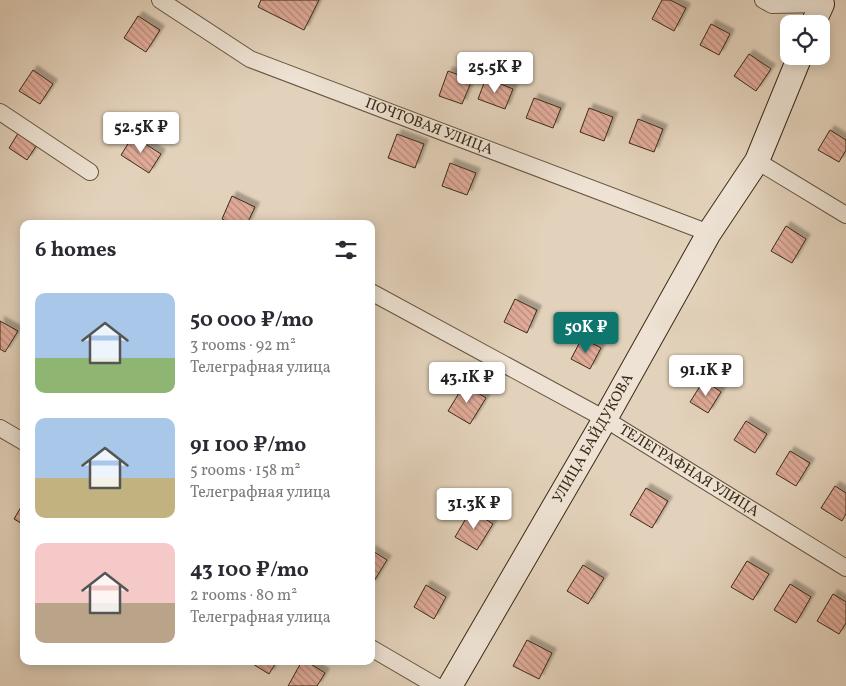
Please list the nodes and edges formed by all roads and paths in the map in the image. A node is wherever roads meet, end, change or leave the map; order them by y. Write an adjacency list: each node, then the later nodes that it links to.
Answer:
1 (160, 0): 9 (street, ПОЧТОВАЯ УЛИЦА)
2 (763, 0): 3 (street)
3 (820, 9)
4 (796, 65): 6 (street, УЛИЦА БАЙДУКОВА)
5 (0, 112): 7 (street)
6 (757, 161): 8 (street); 9 (street, УЛИЦА БАЙДУКОВА)
7 (90, 172)
8 (846, 215)
9 (709, 234): 11 (street, УЛИЦА БАЙДУКОВА)
10 (375, 294): 11 (street, ТЕЛЕГРАФНАЯ УЛИЦА)
11 (605, 418): 14 (street, ТЕЛЕГРАФНАЯ УЛИЦА); 17 (street, УЛИЦА БАЙДУКОВА)
12 (0, 428): 13 (street)
13 (20, 440)
14 (846, 568)
15 (375, 650): 16 (street)
16 (436, 686)
17 (450, 686)

